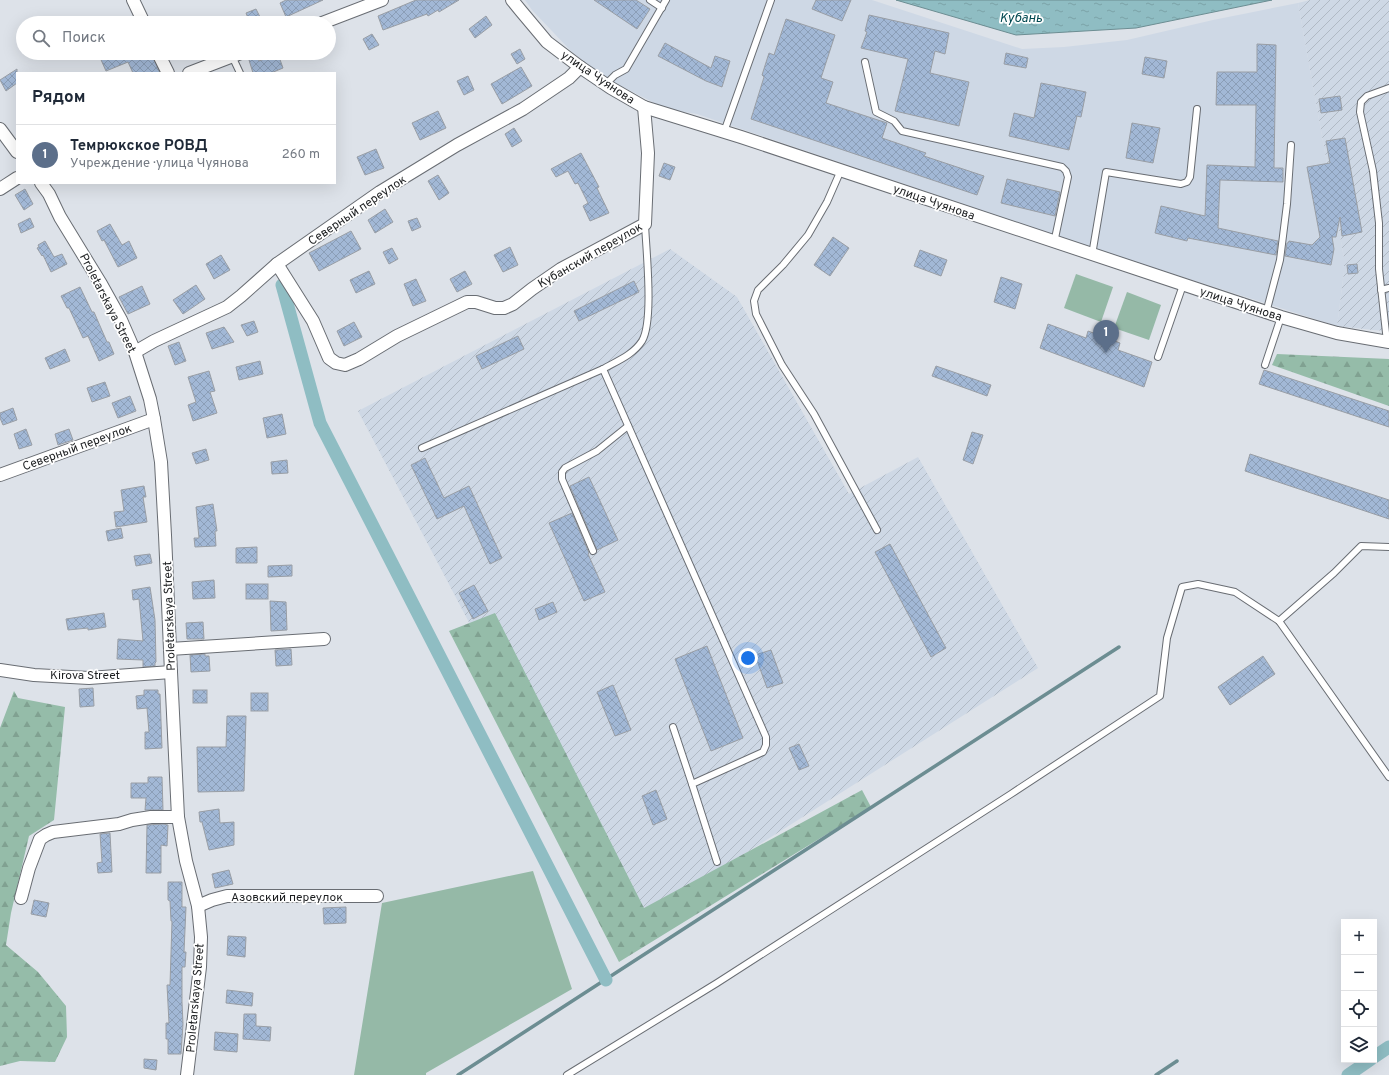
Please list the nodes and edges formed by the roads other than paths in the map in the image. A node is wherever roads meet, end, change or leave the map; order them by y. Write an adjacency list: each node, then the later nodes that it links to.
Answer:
1 (133, 0): 8 (street)
2 (382, 0): 9 (street)
3 (512, 0): 14 (street, улица Чуянова)
4 (650, 0): 7 (lane)
5 (666, 0): 7 (lane)
6 (771, 0): 23 (lane)
7 (662, 8): 18 (lane)
8 (141, 16)
9 (336, 18)
10 (162, 60): 15 (street)
11 (221, 60): 16 (street)
12 (237, 60): 17 (lane)
13 (865, 62): 31 (lane)
14 (580, 67): 18 (street, улица Чуянова); 33 (street, Северный переулок)
15 (168, 72)
16 (191, 72)
17 (240, 72)
18 (606, 84): 20 (street, улица Чуянова)
19 (1389, 88): 36 (lane)
20 (644, 107): 23 (street, улица Чуянова); 30 (street, Кубанский переулок)
21 (1197, 109): 32 (lane)
22 (0, 129): 25 (street)
23 (724, 132): 26 (street, улица Чуянова)
24 (1290, 144): 37 (lane)
25 (16, 151)
26 (841, 170): 31 (street, улица Чуянова); 48 (lane)
27 (16, 179): 29 (street)
28 (42, 184): 40 (street, Proletarskaya Street)
29 (0, 188)
30 (645, 224): 33 (street, Кубанский переулок); 43 (lane)
31 (1054, 242): 32 (street, улица Чуянова)
32 (1092, 255): 34 (street, улица Чуянова)
33 (277, 264): 40 (street, Северный переулок)
34 (1183, 285): 37 (street, улица Чуянова); 41 (lane)
35 (1389, 288): 36 (lane)
36 (1381, 290): 39 (lane)
37 (1266, 313): 38 (street, улица Чуянова)
38 (1281, 318): 39 (street, улица Чуянова); 42 (lane)
39 (1388, 338)
40 (135, 352): 44 (street, Proletarskaya Street)
41 (1158, 357)
42 (1265, 365)
43 (603, 369): 45 (lane); 46 (lane)
44 (154, 419): 47 (street, Северный переулок); 53 (street, Proletarskaya Street)
45 (628, 426): 50 (lane); 58 (lane)
46 (422, 448)
47 (0, 475)
48 (878, 530)
49 (1389, 548): 51 (lane)
50 (593, 551)
51 (1279, 621): 57 (lane); 65 (lane)
52 (324, 639): 53 (street)
53 (170, 649): 55 (street, Proletarskaya Street)
54 (0, 670): 55 (street, Kirova Street)
55 (170, 672): 59 (street, Proletarskaya Street)
56 (673, 727): 58 (lane)
57 (1389, 776)
58 (692, 784): 60 (lane)
59 (178, 817): 62 (street); 63 (street, Proletarskaya Street)
60 (717, 862)
61 (377, 896): 63 (street, Азовский переулок)
62 (20, 898)
63 (198, 906): 64 (street, Proletarskaya Street)
64 (187, 1075)
65 (567, 1075)

